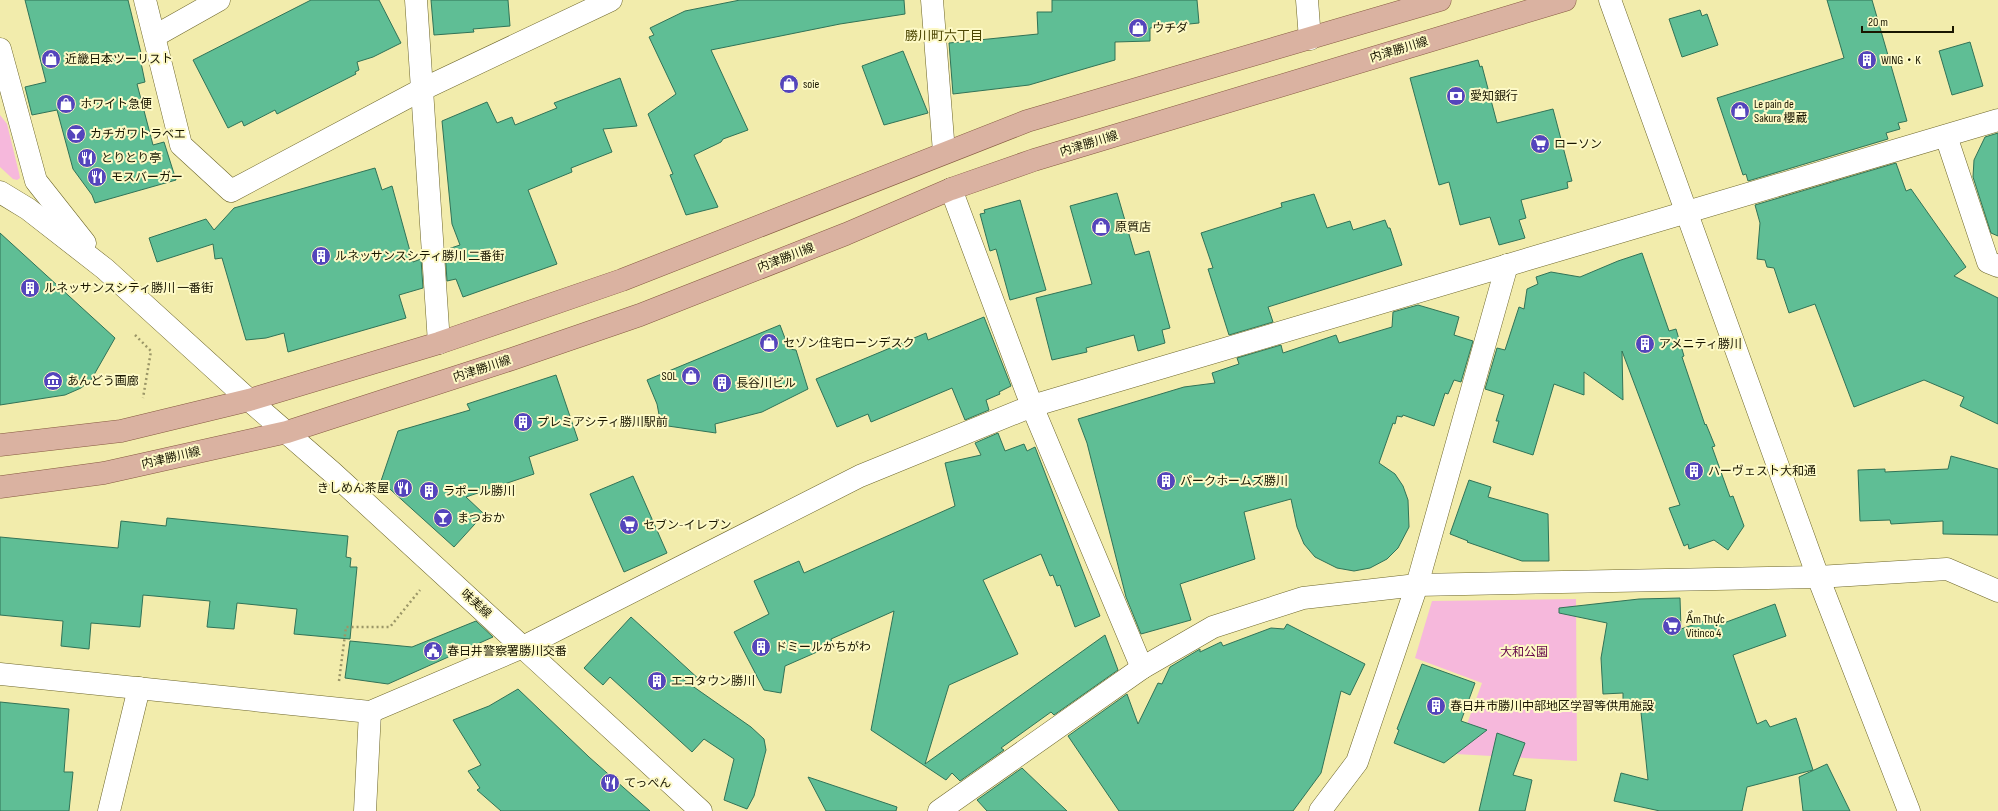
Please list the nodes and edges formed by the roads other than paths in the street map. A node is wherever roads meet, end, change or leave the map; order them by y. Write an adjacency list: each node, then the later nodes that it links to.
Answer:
1 (145, 0): 10 (street)
2 (219, 0): 10 (street)
3 (416, 0): 14 (street)
4 (611, 0): 14 (street)
5 (932, 0): 18 (street)
6 (1307, 0): 11 (street)
7 (1440, 0): 11 (main road)
8 (1565, 0): 20 (main road, 内津勝川線)
9 (1610, 0): 23 (street)
10 (155, 36): 14 (street)
11 (1310, 39): 18 (main road)
12 (0, 49): 13 (street)
13 (3, 71): 15 (street)
14 (421, 90): 27 (street)
15 (6, 98): 26 (street)
16 (1998, 120): 17 (street)
17 (1946, 136): 23 (street); 25 (street)
18 (944, 152): 27 (main road)
19 (0, 181): 22 (street)
20 (951, 189): 29 (street); 30 (main road, 内津勝川線)
21 (0, 192): 22 (street)
22 (28, 209): 26 (street)
23 (1686, 212): 24 (street); 33 (street)
24 (1507, 265): 29 (street); 34 (street)
25 (1998, 266)
26 (105, 269): 28 (street, 味美線)
27 (438, 343): 28 (main road)
28 (249, 400): 30 (street, 味美線); 31 (main road)
29 (1032, 406): 36 (street); 37 (street)
30 (287, 432): 32 (main road, 内津勝川線); 36 (street, 味美線)
31 (0, 446)
32 (0, 488)
33 (1818, 577): 34 (street); 35 (street); 46 (street)
34 (1417, 586): 37 (street); 45 (street)
35 (1998, 591)
36 (523, 647): 40 (street); 43 (street, 味美線)
37 (1142, 668): 44 (street)
38 (0, 674): 39 (street)
39 (139, 688): 40 (street); 41 (street)
40 (370, 712): 42 (street)
41 (109, 811)
42 (365, 811)
43 (701, 811)
44 (939, 811)
45 (1320, 811)
46 (1909, 811)

